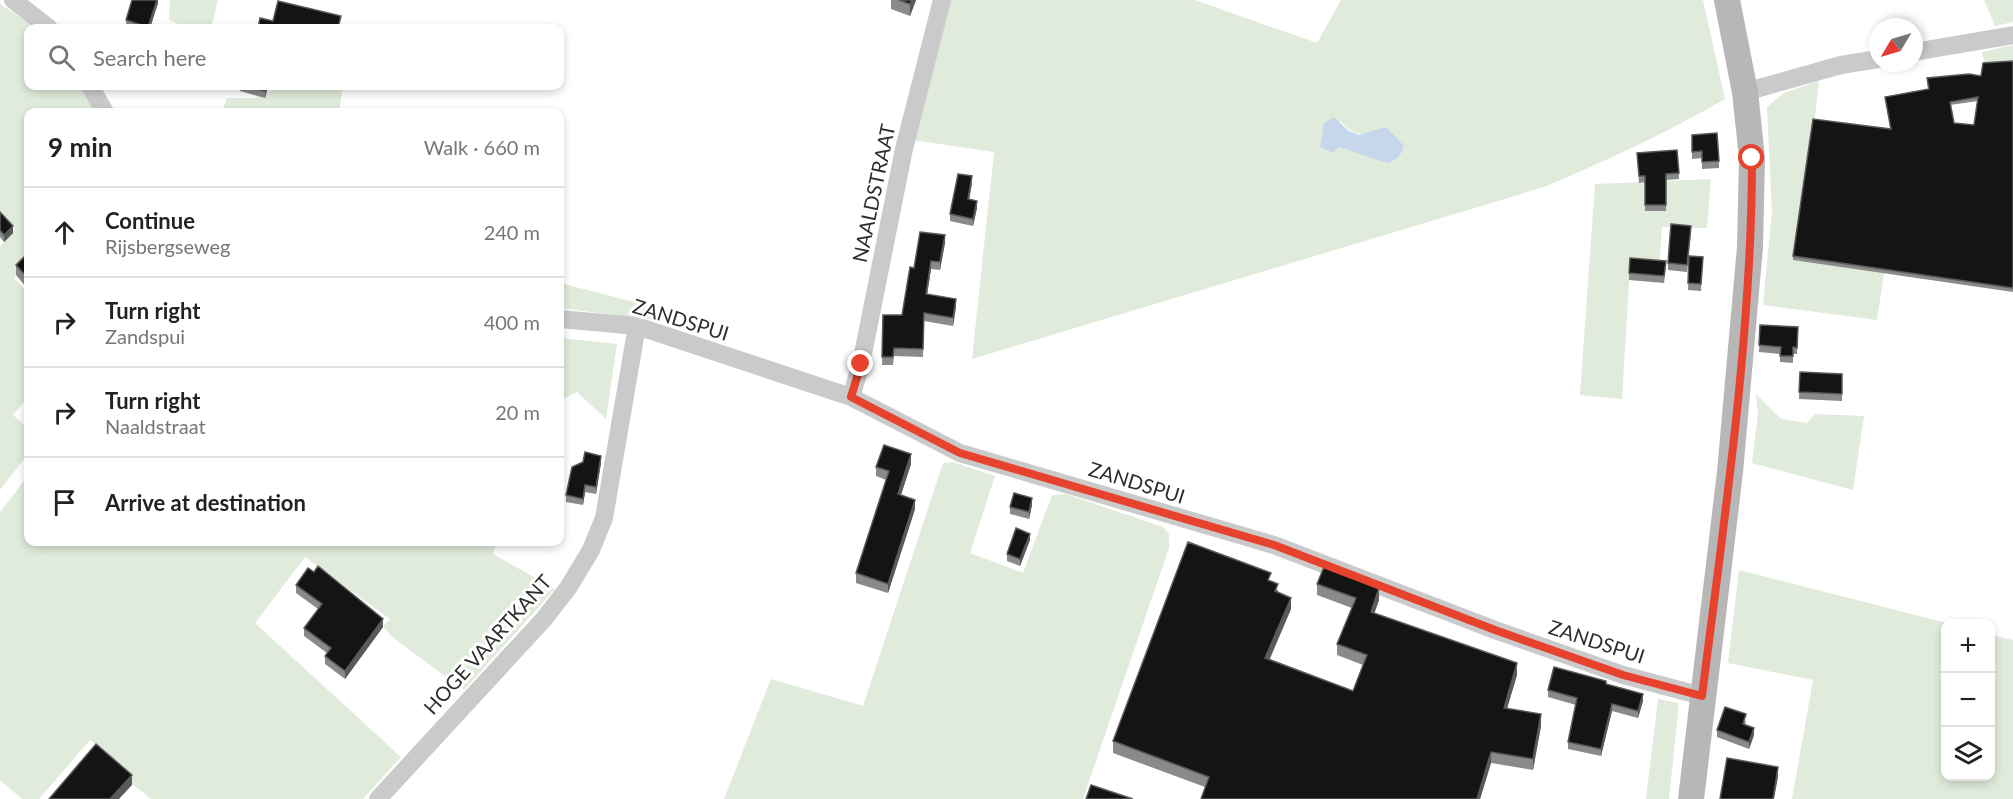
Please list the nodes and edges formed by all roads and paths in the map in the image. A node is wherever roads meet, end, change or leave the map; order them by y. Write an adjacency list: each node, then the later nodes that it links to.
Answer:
1 (13, 0): 4 (street)
2 (942, 0): 13 (street, NAALDSTRAAT)
3 (1728, 0): 9 (main road)
4 (44, 24)
5 (2013, 35): 6 (street)
6 (1923, 50)
7 (1869, 60): 9 (street)
8 (92, 90): 10 (street)
9 (1745, 92): 14 (main road)
10 (103, 108)
11 (564, 319): 12 (street, ZANDSPUI)
12 (636, 327): 13 (street, ZANDSPUI); 15 (street, HOGE VAARTKANT)
13 (851, 397): 14 (street, ZANDSPUI)
14 (1702, 696): 16 (main road)
15 (378, 799)
16 (1690, 799)

